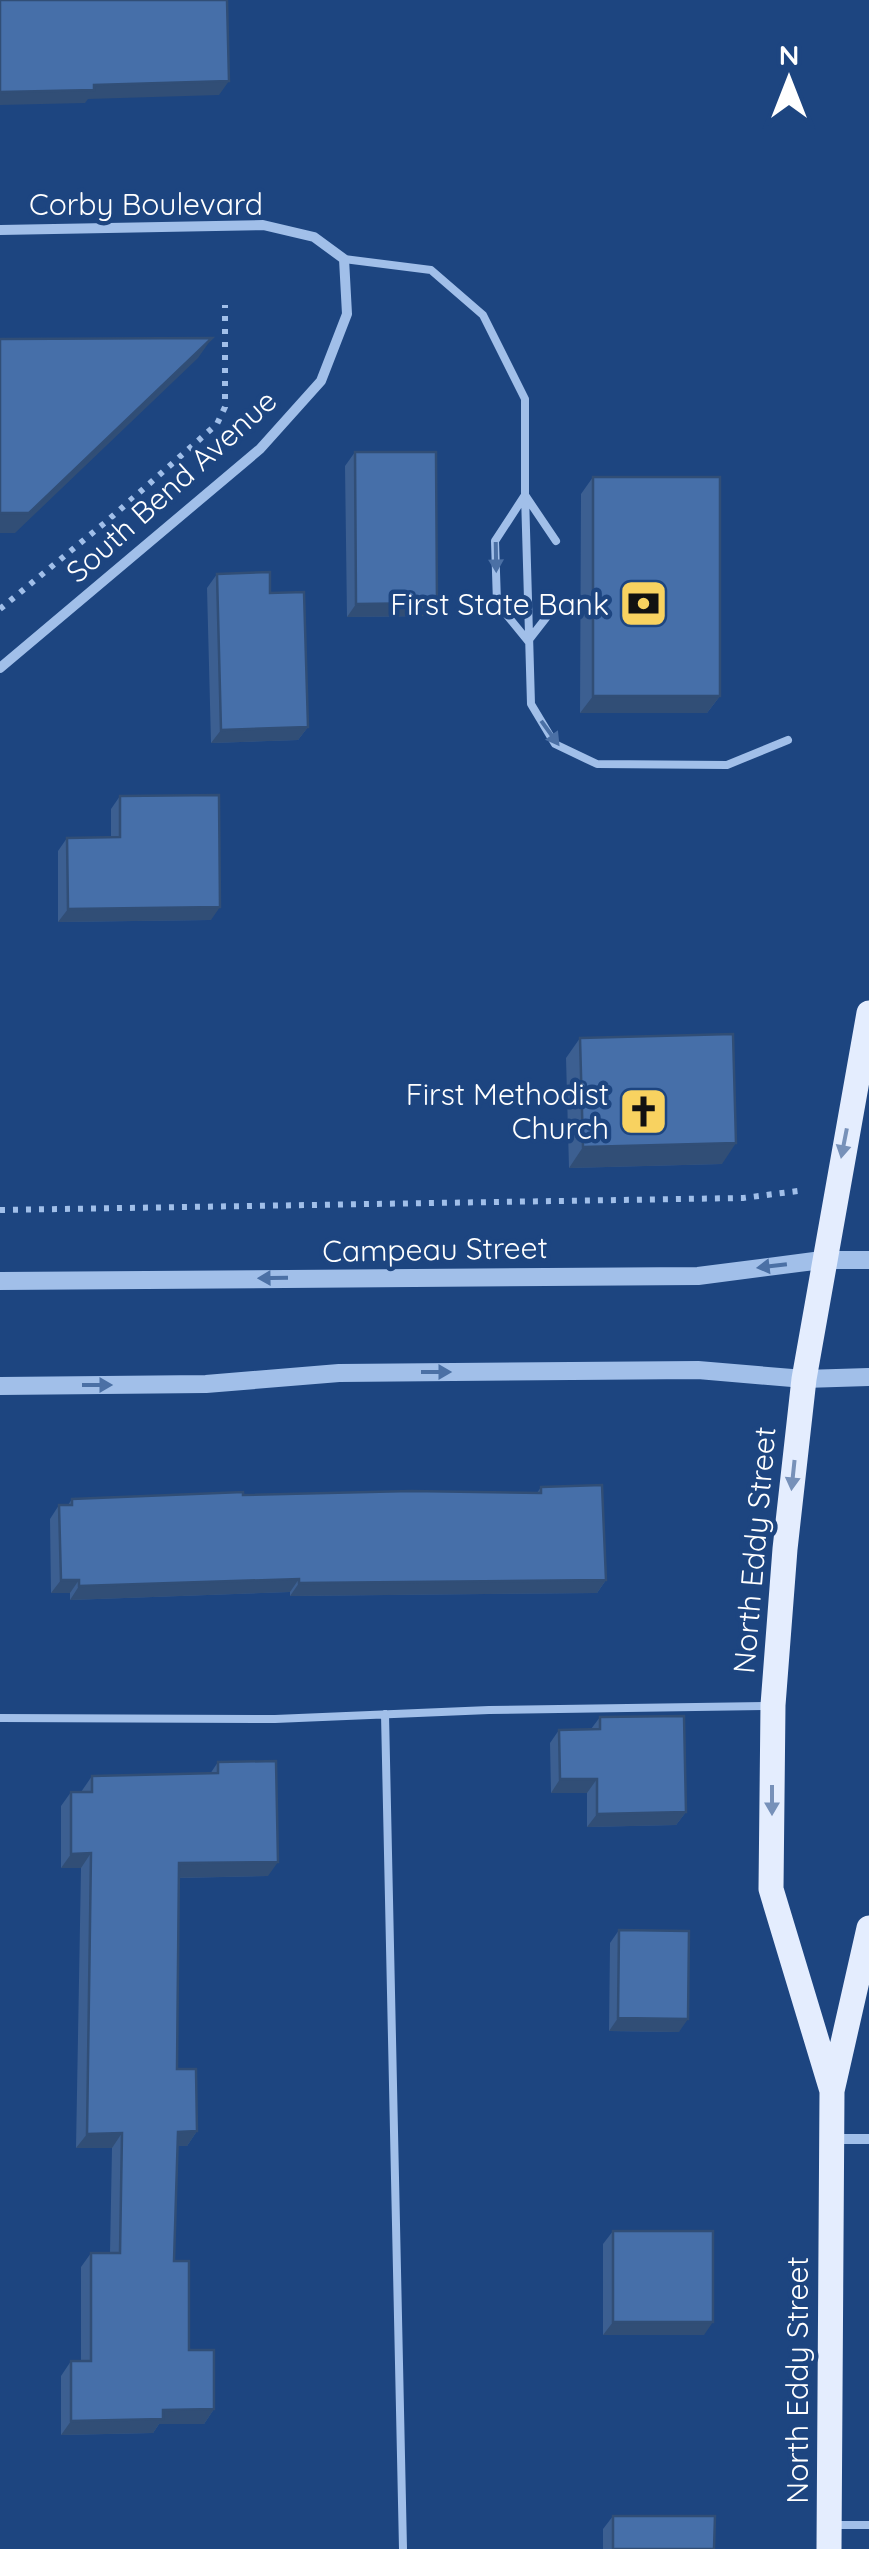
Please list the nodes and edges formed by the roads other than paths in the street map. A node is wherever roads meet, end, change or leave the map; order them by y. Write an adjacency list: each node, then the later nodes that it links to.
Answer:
1 (0, 230): 2 (street, Corby Boulevard)
2 (344, 259): 3 (lane); 7 (street, South Bend Avenue)
3 (525, 496): 4 (lane); 6 (lane); 6 (lane, one-way to 6)
4 (556, 542)
5 (556, 605): 6 (lane)
6 (528, 641): 8 (lane, one-way to 8)
7 (0, 668)
8 (788, 740)
9 (869, 1013): 10 (main road, North Eddy Street, one-way to 10)
10 (822, 1260): 11 (street, Campeau Street); 12 (street, Campeau Street, one-way to 12); 13 (main road, North Eddy Street)
11 (869, 1260)
12 (0, 1281)
13 (804, 1378): 14 (street); 15 (street, one-way to 13); 16 (main road, North Eddy Street, one-way to 16)
14 (869, 1378)
15 (0, 1386)
16 (773, 1706): 17 (lane); 20 (main road, North Eddy Street, one-way to 20)
17 (385, 1714): 18 (lane); 25 (lane)
18 (0, 1718)
19 (869, 1928): 20 (main road, North Eddy Street)
20 (832, 2091): 21 (main road, North Eddy Street)
21 (831, 2139): 22 (street); 24 (main road, North Eddy Street)
22 (869, 2139)
23 (869, 2525): 24 (lane)
24 (829, 2537)
25 (402, 2549)

